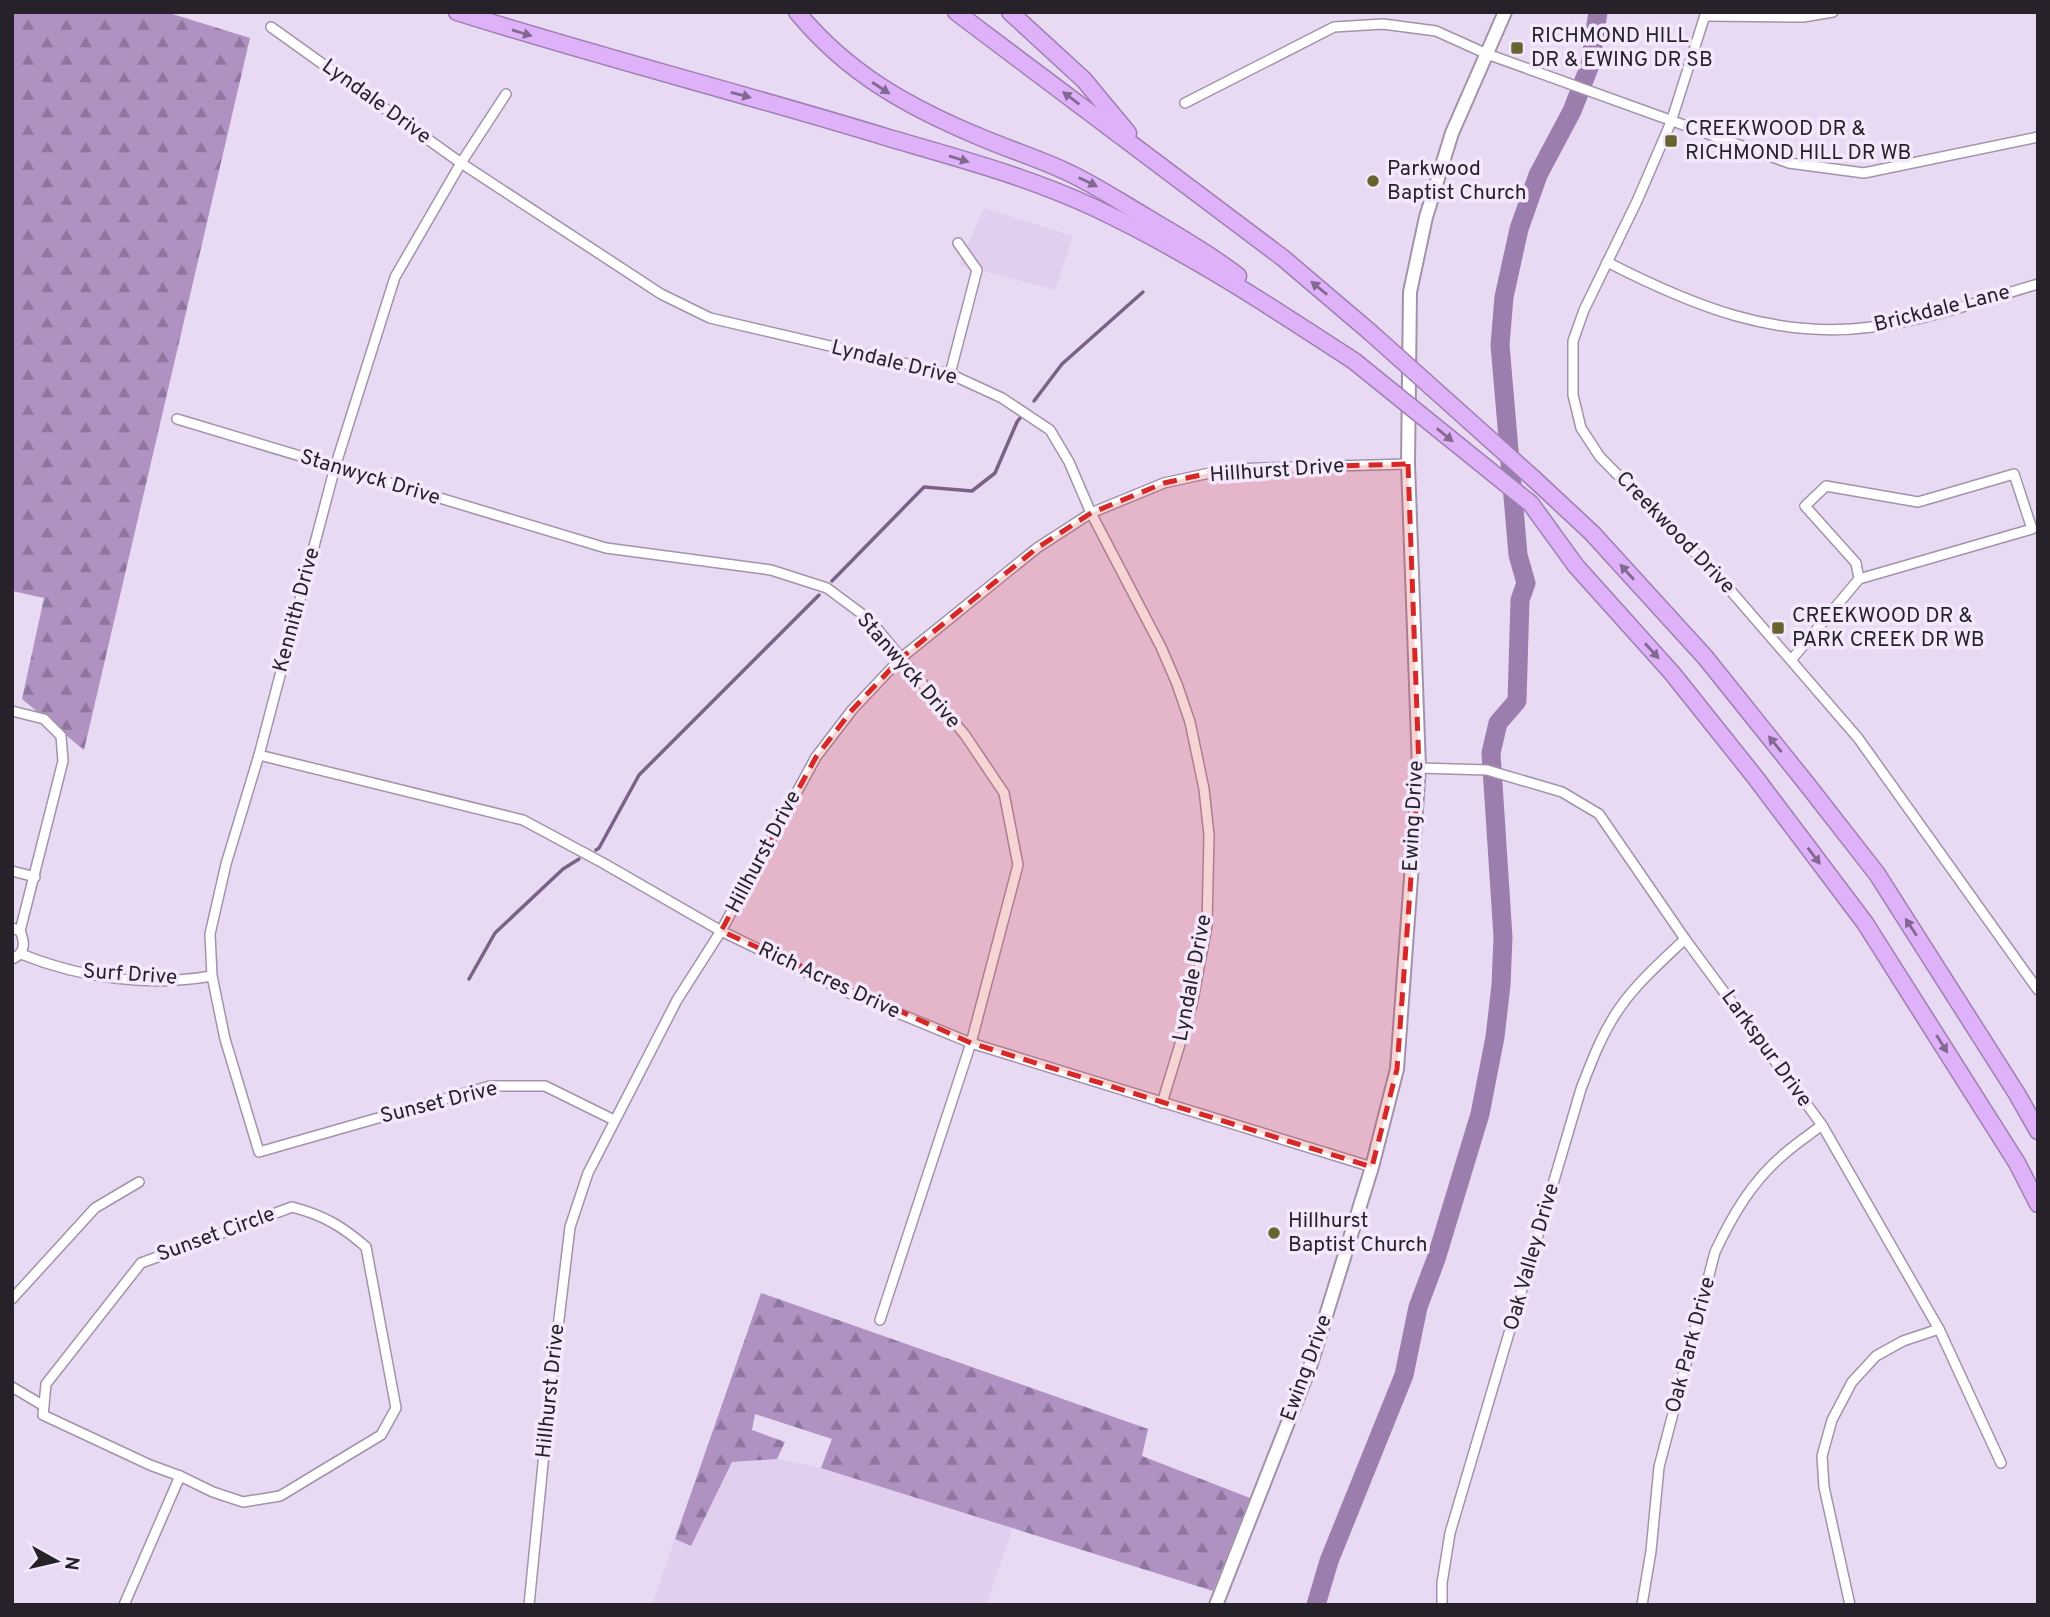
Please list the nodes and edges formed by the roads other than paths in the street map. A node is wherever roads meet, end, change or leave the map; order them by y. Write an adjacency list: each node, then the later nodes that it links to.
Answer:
1 (457, 12): 19 (highway, one-way to 19)
2 (797, 12): 19 (highway, one-way to 19)
3 (956, 12): 14 (highway, one-way to 3)
4 (1010, 12): 14 (highway)
5 (1505, 12): 9 (main road, Ewing Drive)
6 (1833, 12): 7 (street)
7 (1707, 14): 12 (street, Creekwood Drive)
8 (271, 27): 15 (street, Lyndale Drive)
9 (1487, 54): 11 (street); 12 (street); 22 (main road, Ewing Drive)
10 (506, 94): 15 (street, Kennith Drive)
11 (1185, 103)
12 (1671, 122): 13 (street); 17 (street, Creekwood Drive)
13 (2038, 137)
14 (1146, 153): 43 (highway, one-way to 14, bridge)
15 (461, 163): 20 (street, Lyndale Drive); 23 (street, Kennith Drive)
16 (958, 243): 20 (street)
17 (1606, 262): 18 (street, Brickdale Lane); 27 (street, Creekwood Drive)
18 (2038, 284)
19 (1308, 331): 47 (highway, one-way to 47, bridge)
20 (950, 374): 24 (street, Lyndale Drive)
21 (177, 419): 23 (street, Stanwyck Drive)
22 (1408, 464): 24 (street, Hillhurst Drive); 30 (main road, Ewing Drive)
23 (335, 467): 26 (street, Stanwyck Drive); 29 (street, Kennith Drive)
24 (1091, 513): 26 (street, Hillhurst Drive); 40 (street, Lyndale Drive)
25 (1858, 579): 25 (street); 27 (street)
26 (901, 659): 34 (street, Hillhurst Drive); 39 (street, Stanwyck Drive)
27 (1792, 659): 38 (street, Creekwood Drive)
28 (12, 710): 32 (street)
29 (259, 755): 34 (street, Rich Acres Drive); 37 (street, Kennith Drive)
30 (1419, 768): 35 (street, Larkspur Drive); 45 (main road, Ewing Drive)
31 (12, 871): 32 (street)
32 (35, 877): 33 (street)
33 (16, 929): 36 (street)
34 (722, 931): 39 (street, Rich Acres Drive); 41 (street, Hillhurst Drive)
35 (1685, 939): 42 (street, Larkspur Drive); 58 (street, Oak Valley Drive)
36 (16, 956): 37 (street, Surf Drive)
37 (212, 976): 44 (street, Kennith Drive)
38 (2038, 990)
39 (971, 1043): 40 (street, Rich Acres Drive); 49 (street, Stanwyck Drive)
40 (1162, 1103): 45 (street, Rich Acres Drive)
41 (614, 1120): 44 (street, Sunset Drive); 56 (street, Hillhurst Drive)
42 (1822, 1125): 50 (street, Larkspur Drive); 59 (street, Oak Park Drive)
43 (2038, 1131)
44 (259, 1152)
45 (1372, 1167): 57 (main road, Ewing Drive)
46 (139, 1182): 48 (street)
47 (2038, 1204)
48 (12, 1299)
49 (880, 1320)
50 (1939, 1329): 53 (street, Larkspur Drive); 60 (street)
51 (12, 1387): 52 (street)
52 (44, 1406): 54 (street, Sunset Circle); 54 (street, Sunset Circle)
53 (2001, 1463)
54 (180, 1476): 55 (street)
55 (124, 1605)
56 (529, 1605)
57 (1216, 1605)
58 (1442, 1605)
59 (1642, 1605)
60 (1850, 1605)

